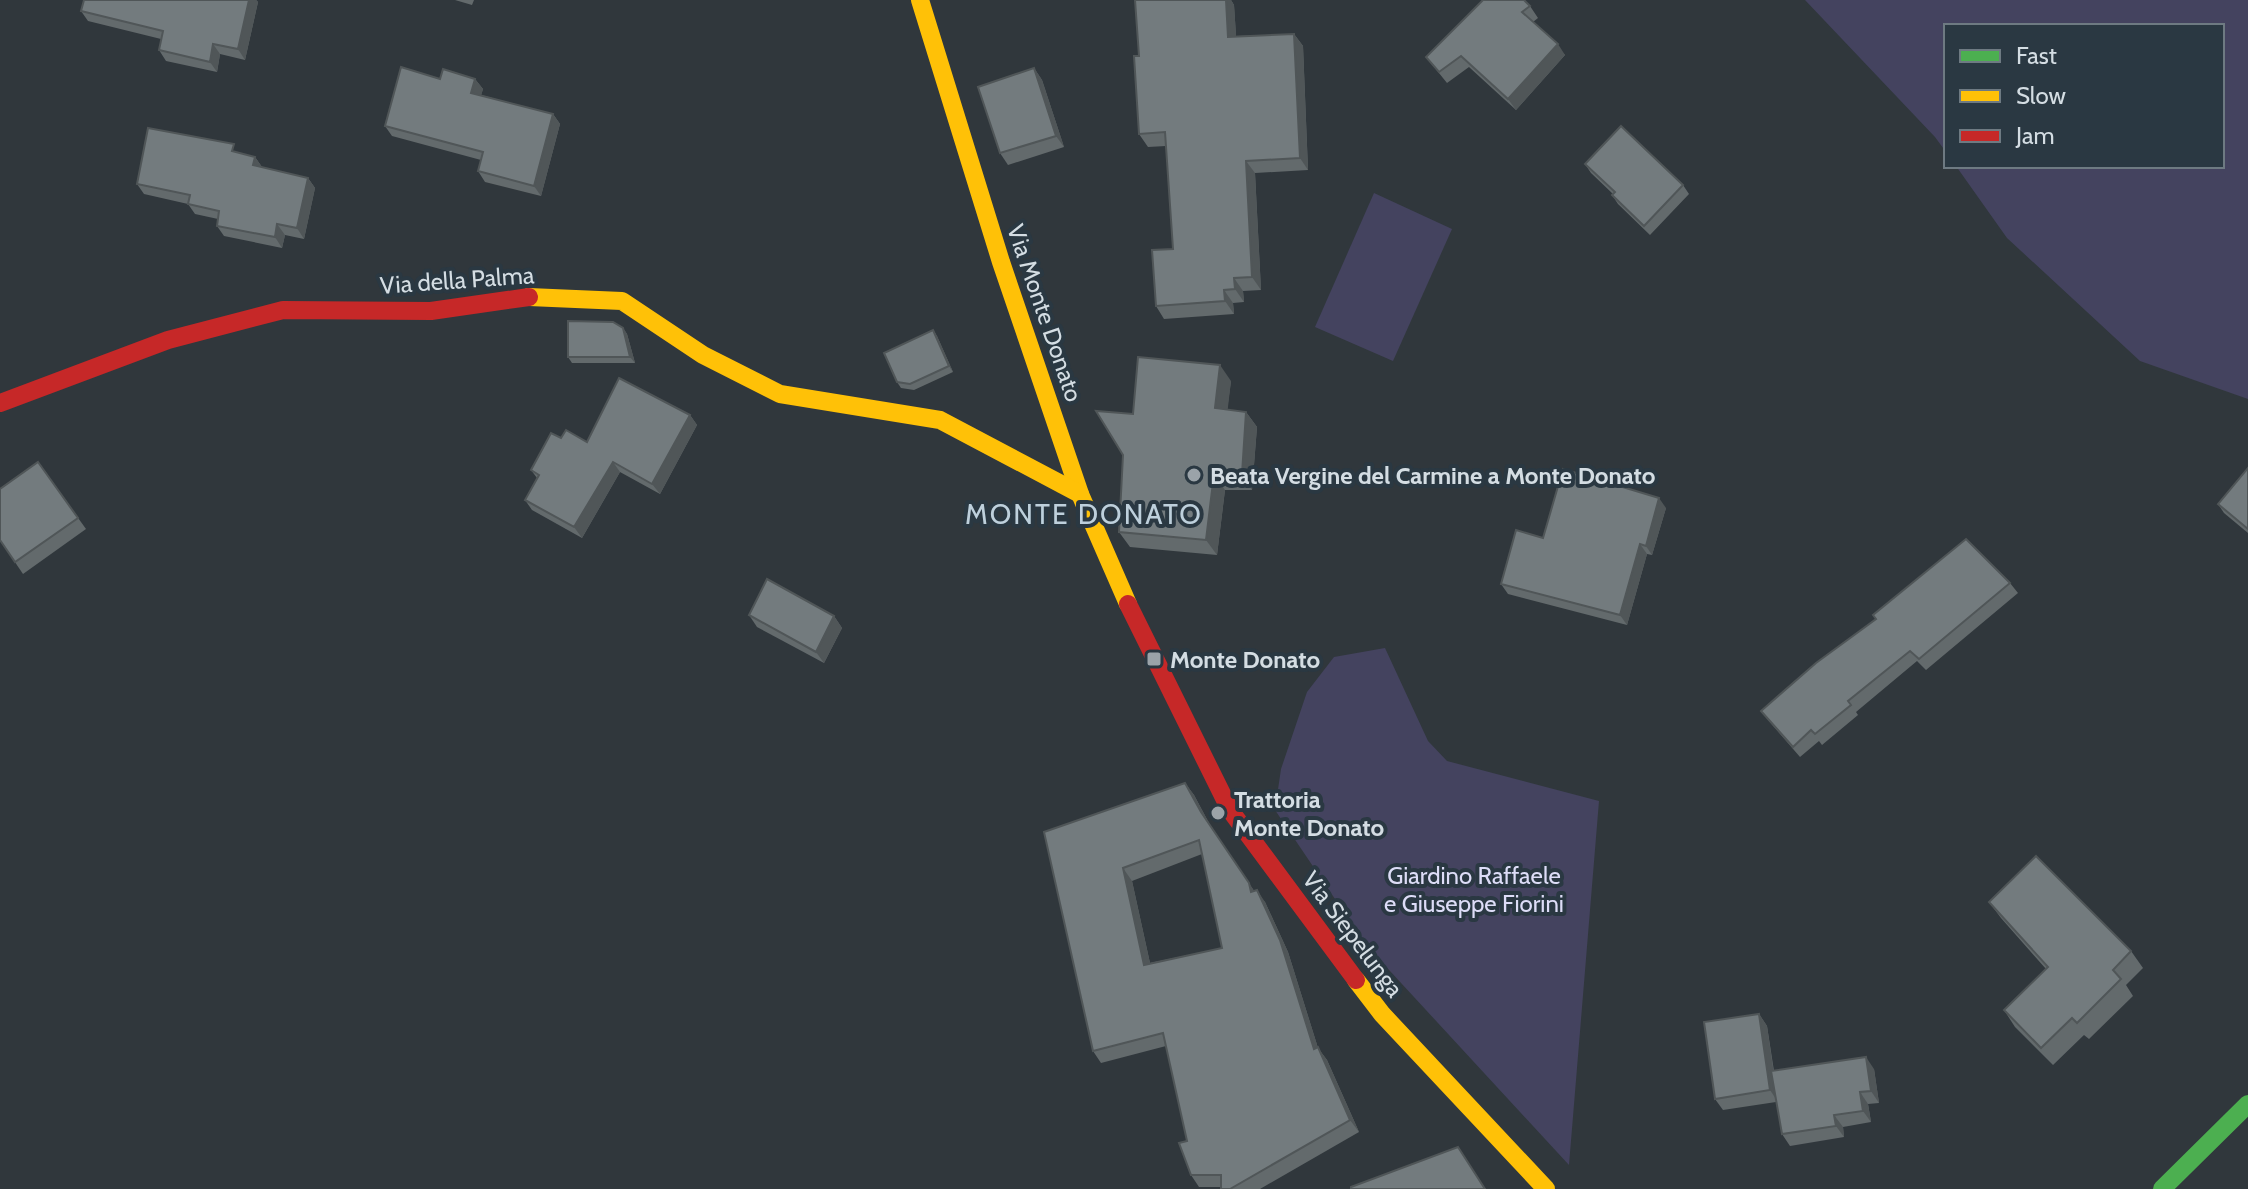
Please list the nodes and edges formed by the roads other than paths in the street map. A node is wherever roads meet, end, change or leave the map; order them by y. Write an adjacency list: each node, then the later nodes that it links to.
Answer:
1 (920, 0): 3 (street, Via Monte Donato)
2 (0, 403): 3 (street, Via della Palma)
3 (1080, 494): 4 (street, Via Monte Donato)
4 (1141, 635): 6 (street, Via Siepelunga)
5 (2248, 1104): 7 (street)
6 (1546, 1189)
7 (2162, 1189)

